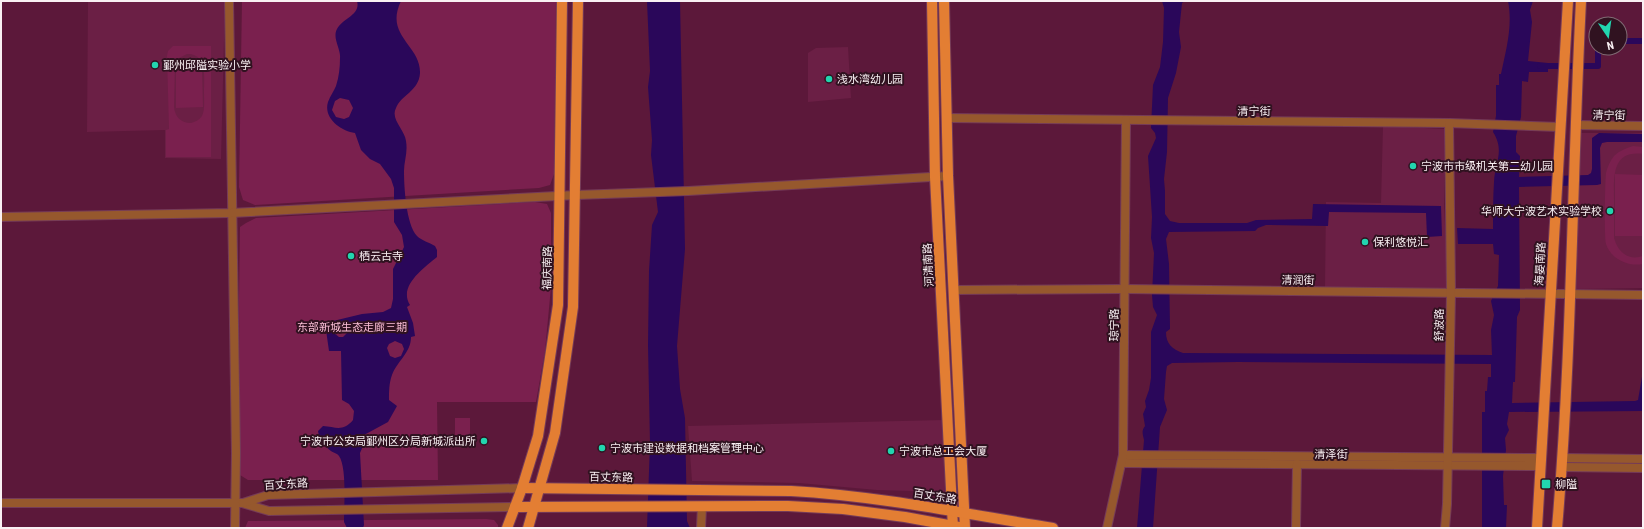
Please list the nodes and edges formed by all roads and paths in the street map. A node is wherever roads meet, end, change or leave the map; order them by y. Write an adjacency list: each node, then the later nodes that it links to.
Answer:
1 (229, 1): 18 (street)
2 (562, 1): 17 (main road, 福庆南路)
3 (578, 1): 16 (main road)
4 (932, 1): 14 (main road, 河清南路)
5 (944, 1): 8 (main road)
6 (1568, 1): 13 (main road, 海晏南路)
7 (1581, 1): 11 (main road)
8 (948, 118): 9 (street, 清宁街); 15 (main road)
9 (1126, 120): 10 (street, 清宁街); 20 (street, 琼宁路)
10 (1449, 123): 13 (street, 清宁街); 22 (street, 舒波路)
11 (1575, 125): 12 (street, 清宁街); 24 (main road)
12 (1643, 126)
13 (1560, 127): 23 (main road, 海晏南路)
14 (935, 176): 15 (street); 16 (street); 40 (main road, 河清南路)
15 (948, 176): 21 (main road)
16 (576, 195): 17 (street); 34 (main road)
17 (559, 196): 18 (street); 33 (main road, 福庆南路)
18 (232, 214): 19 (street); 36 (street)
19 (1, 217)
20 (1125, 289): 21 (street, 清润街); 22 (street, 清润街); 26 (street, 琼宁路)
21 (953, 290): 41 (main road)
22 (1451, 293): 23 (street, 清润街); 28 (street, 舒波路)
23 (1551, 294): 24 (street, 清润街); 29 (main road, 海晏南路)
24 (1571, 294): 25 (street, 清润街); 30 (main road)
25 (1643, 295)
26 (1123, 459): 28 (street, 清泽街); 31 (street, 清泽街); 48 (street, 琼宁路)
27 (1643, 459): 30 (street)
28 (1447, 462): 29 (street, 清泽街); 31 (street, 清泽街); 50 (street, 舒波路)
29 (1541, 462): 51 (main road, 海晏南路)
30 (1562, 463): 32 (street); 52 (main road)
31 (1297, 464): 49 (street)
32 (1643, 468)
33 (522, 488): 34 (main road, 百丈东路); 36 (street, 百丈东路); 38 (main road, 福庆南路)
34 (540, 488): 39 (main road); 40 (main road, 百丈东路)
35 (1, 503): 36 (street)
36 (238, 503): 38 (street); 42 (street)
37 (702, 506): 39 (main road); 45 (street); 46 (main road)
38 (516, 507): 39 (main road); 43 (main road, 福庆南路)
39 (535, 507): 44 (main road)
40 (952, 511): 41 (main road, 百丈东路); 46 (main road, 河清南路)
41 (964, 513): 46 (main road); 47 (main road, 百丈东路)
42 (235, 528)
43 (507, 528)
44 (528, 528)
45 (700, 528)
46 (958, 528)
47 (1053, 528)
48 (1107, 528)
49 (1296, 528)
50 (1445, 528)
51 (1537, 528)
52 (1557, 528)

